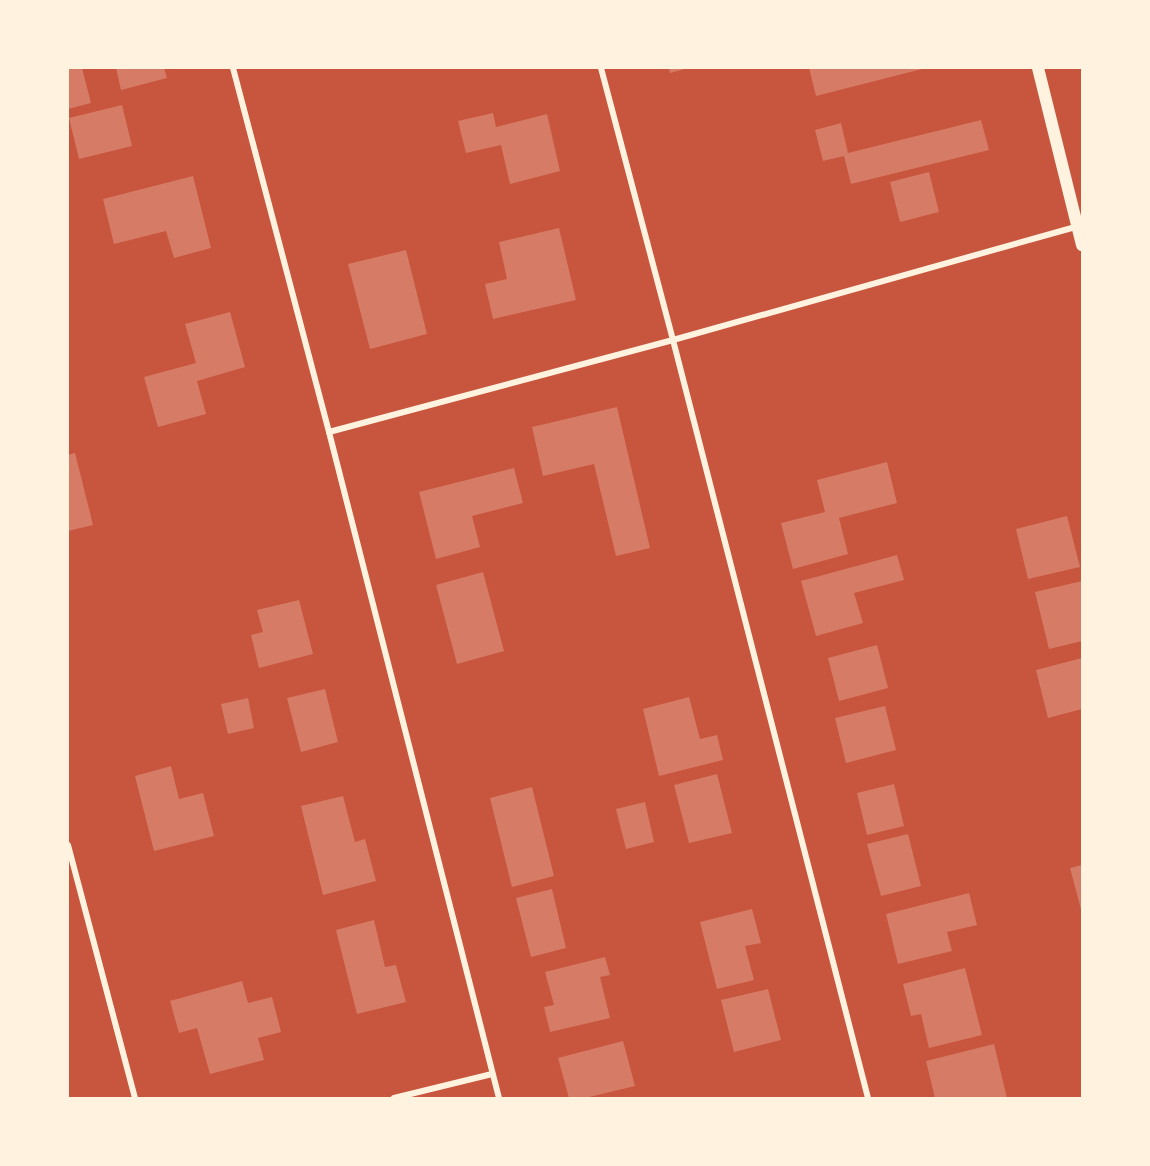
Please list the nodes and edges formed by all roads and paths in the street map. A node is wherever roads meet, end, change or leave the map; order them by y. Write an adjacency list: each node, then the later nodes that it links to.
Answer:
1 (233, 68): 7 (street)
2 (601, 68): 6 (street)
3 (1038, 68): 4 (main road)
4 (1080, 226): 5 (main road); 6 (street)
5 (1083, 245)
6 (673, 340): 7 (street); 13 (street)
7 (329, 432): 9 (street)
8 (68, 844): 10 (street)
9 (492, 1074): 11 (street); 12 (street)
10 (135, 1098)
11 (394, 1098)
12 (499, 1098)
13 (868, 1098)

